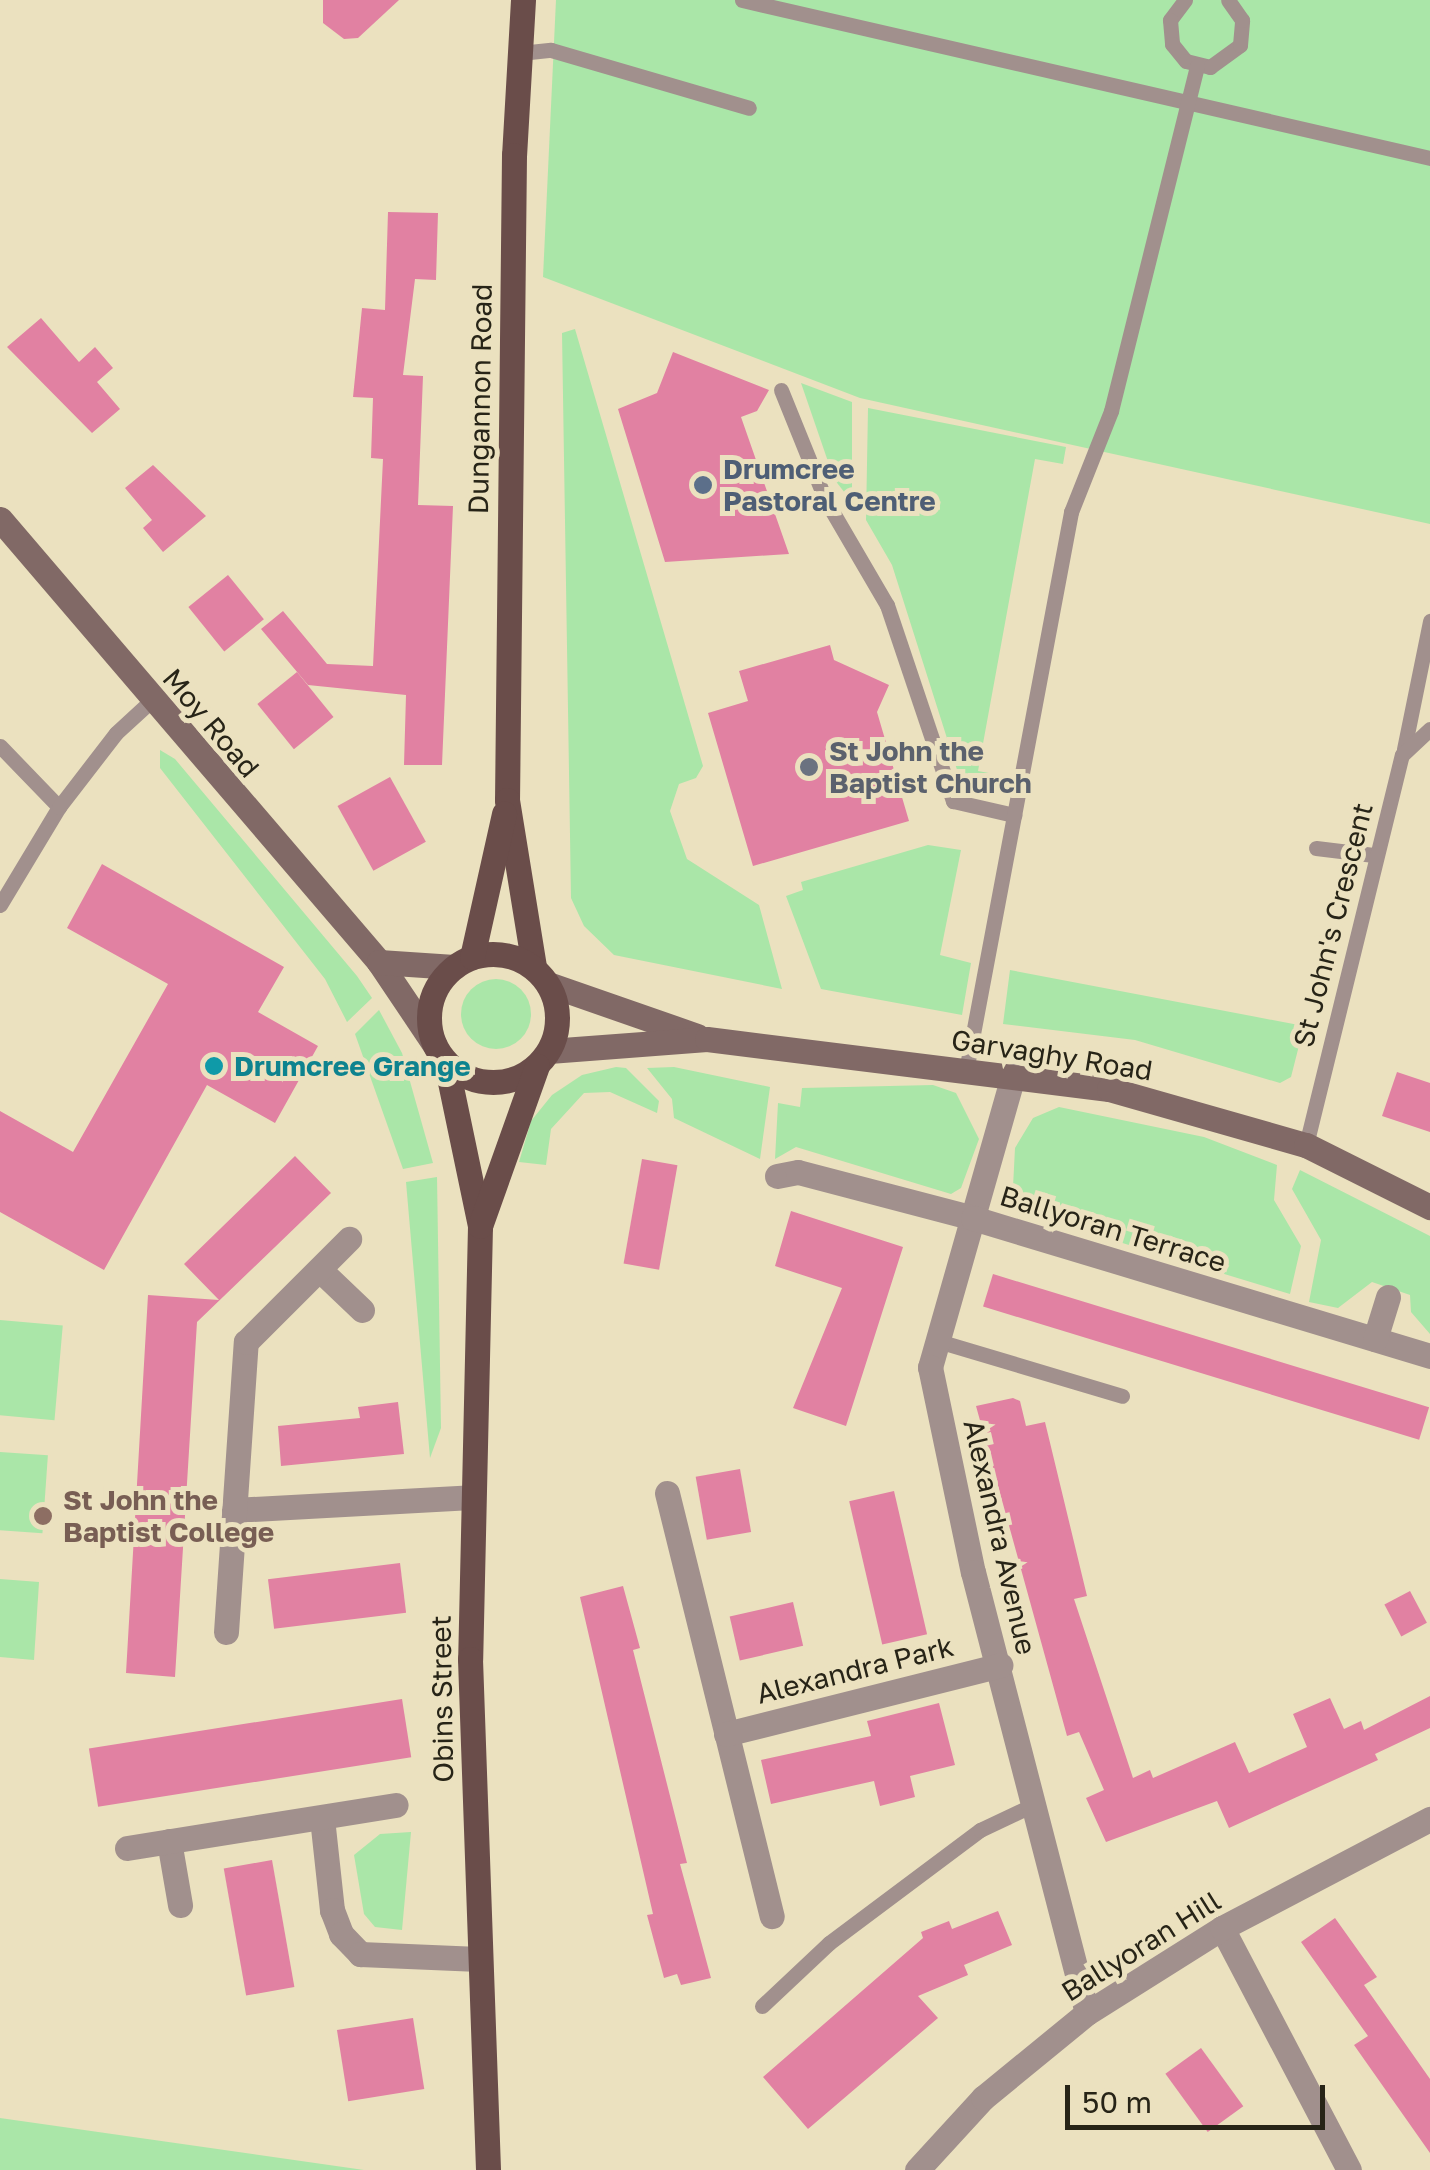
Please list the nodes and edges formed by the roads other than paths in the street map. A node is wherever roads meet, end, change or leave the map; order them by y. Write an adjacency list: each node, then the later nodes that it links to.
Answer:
1 (523, 0): 5 (main road, Dungannon Road)
2 (742, 0): 7 (lane)
3 (1184, 0): 6 (lane)
4 (1228, 0): 6 (lane)
5 (520, 52): 8 (lane); 17 (main road, Dungannon Road)
6 (1197, 66): 7 (lane)
7 (1188, 102): 9 (lane); 19 (lane)
8 (749, 108)
9 (1430, 158)
10 (781, 390): 19 (lane)
11 (0, 519): 13 (main road, Moy Road)
12 (1430, 621): 16 (lane, St John's Crescent)
13 (152, 700): 18 (lane); 23 (main road, Moy Road)
14 (1430, 729): 16 (lane)
15 (0, 746): 18 (lane)
16 (1402, 756): 21 (lane, St John's Crescent)
17 (508, 800): 24 (main road, Dungannon Road); 25 (main road, Dungannon Road)
18 (59, 807): 22 (lane)
19 (1014, 815): 29 (lane)
20 (1316, 848): 21 (lane)
21 (1374, 855): 31 (lane, St John's Crescent)
22 (0, 905)
23 (379, 962): 24 (main road); 27 (main road, Moy Road)
24 (463, 962): 25 (main road); 27 (main road)
25 (541, 976): 26 (main road, Garvaghy Road); 28 (main road)
26 (706, 1039): 28 (main road, Garvaghy Road); 29 (main road, Garvaghy Road)
27 (440, 1053): 28 (main road); 35 (main road, Obins Street)
28 (542, 1059): 35 (main road, Obins Street)
29 (966, 1071): 30 (main road, Garvaghy Road)
30 (1013, 1076): 31 (main road, Garvaghy Road); 34 (street, Alexandra Avenue)
31 (1306, 1146): 33 (main road, Garvaghy Road)
32 (777, 1176): 34 (street, Ballyoran Terrace)
33 (1430, 1207)
34 (973, 1218): 40 (street, Ballyoran Terrace); 41 (street, Alexandra Avenue)
35 (480, 1226): 45 (main road, Obins Street)
36 (350, 1239): 37 (street)
37 (320, 1270): 39 (street); 46 (street)
38 (1388, 1298): 40 (street)
39 (362, 1310)
40 (1376, 1339): 42 (street, Ballyoran Terrace)
41 (938, 1341): 43 (lane); 48 (street, Alexandra Avenue)
42 (1430, 1356)
43 (1122, 1396)
44 (667, 1493): 49 (street, Alexandra Park)
45 (472, 1497): 46 (street); 59 (main road, Obins Street)
46 (234, 1510): 47 (street)
47 (226, 1632)
48 (1000, 1665): 49 (street, Alexandra Park); 51 (street, Alexandra Avenue)
49 (726, 1734): 57 (street, Alexandra Park)
50 (396, 1805): 52 (street)
51 (1033, 1805): 60 (lane); 61 (street, Alexandra Avenue)
52 (322, 1818): 54 (street); 59 (street)
53 (1430, 1819): 58 (street, Ballyoran Hill)
54 (170, 1841): 55 (street); 56 (street)
55 (127, 1848)
56 (180, 1905)
57 (772, 1916)
58 (1222, 1928): 61 (street, Ballyoran Hill); 64 (street)
59 (478, 1959): 62 (main road, Obins Street)
60 (762, 2006)
61 (1087, 2012): 63 (street, Ballyoran Hill)
62 (488, 2170)
63 (917, 2170)
64 (1349, 2170)

